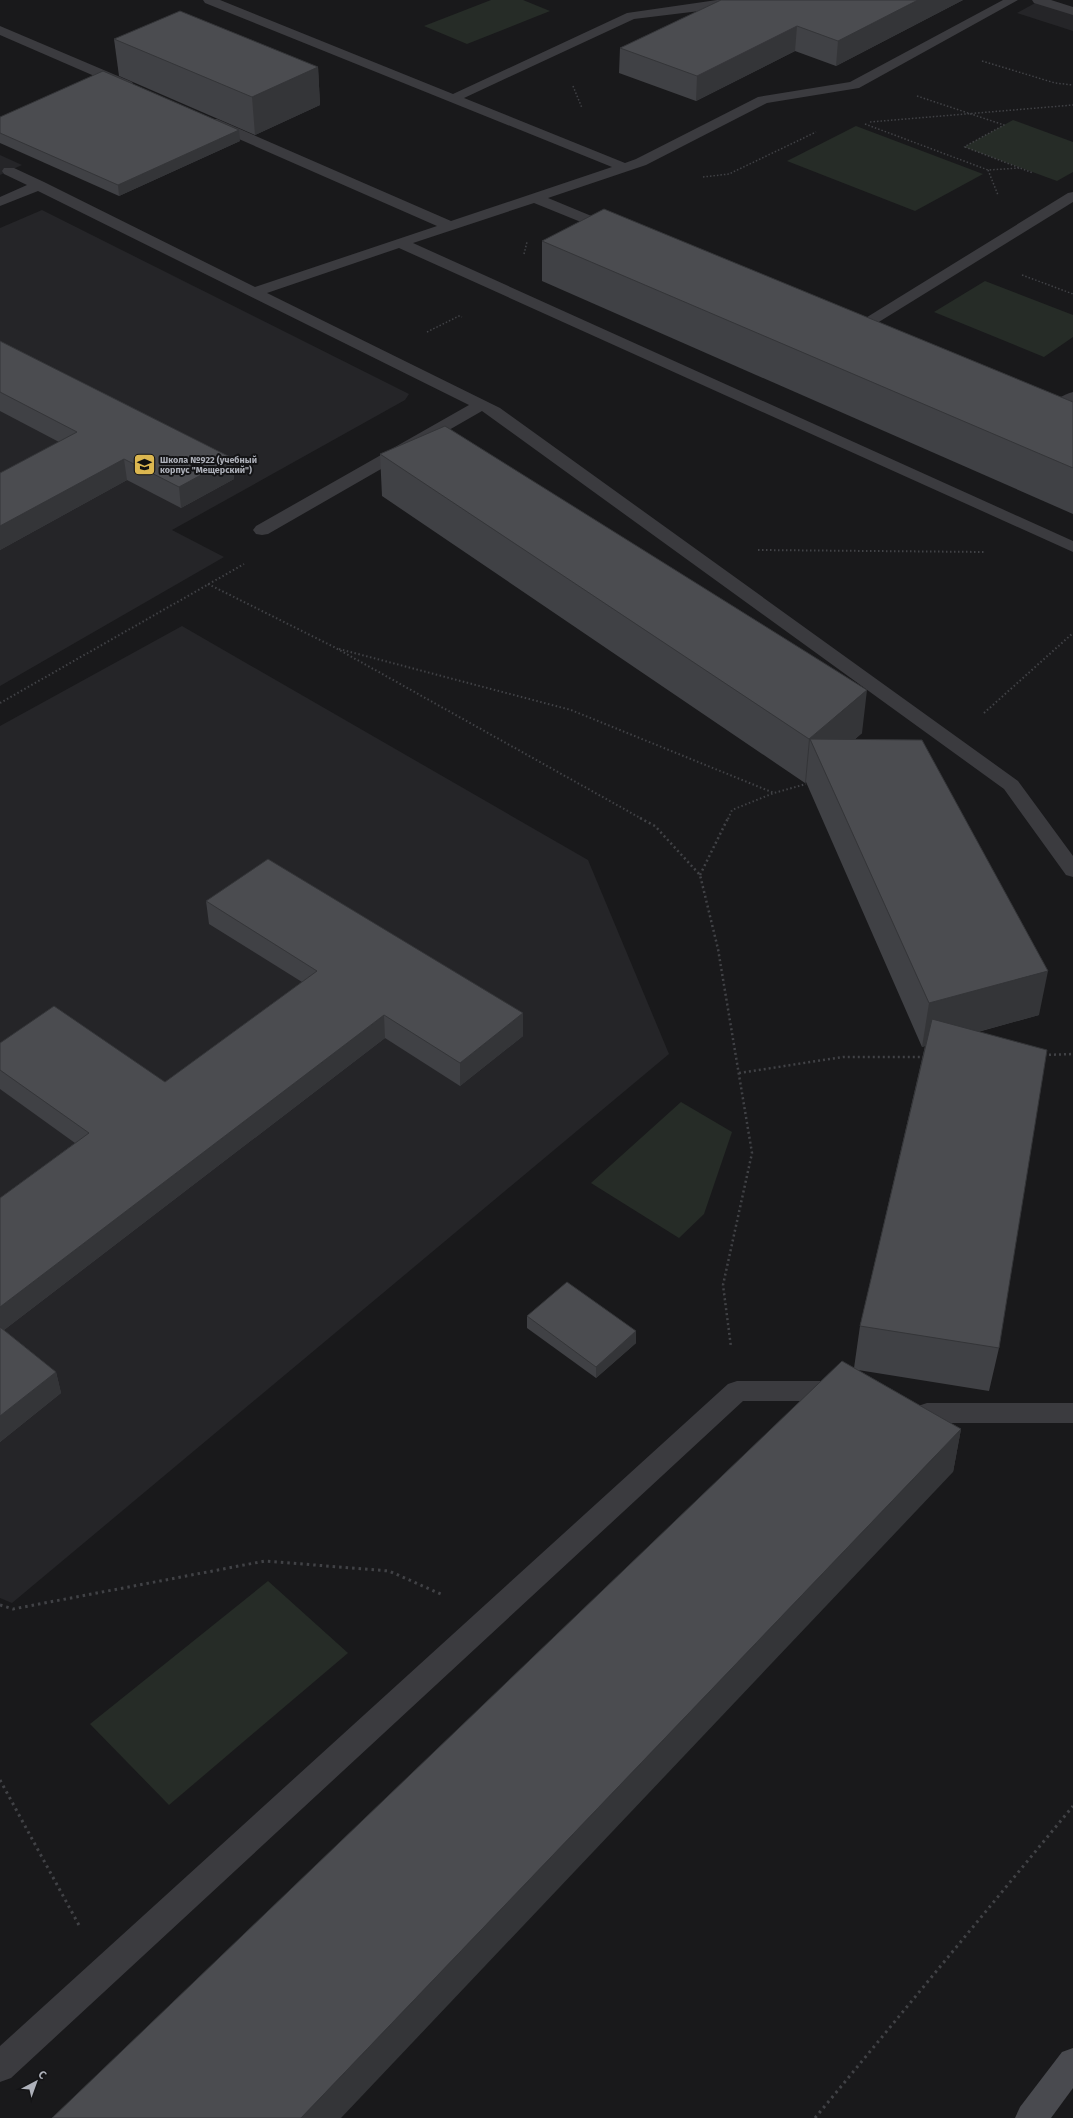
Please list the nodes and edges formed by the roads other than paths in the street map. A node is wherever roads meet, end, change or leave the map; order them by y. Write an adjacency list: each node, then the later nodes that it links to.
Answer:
1 (727, 0): 8 (lane)
2 (1012, 0): 10 (lane)
3 (1038, 0): 5 (lane)
4 (221, 2): 8 (lane)
5 (1073, 11)
6 (0, 30): 7 (lane)
7 (138, 90)
8 (454, 98): 10 (lane)
9 (200, 117): 16 (lane)
10 (626, 168): 14 (lane)
11 (9, 171): 12 (lane)
12 (39, 185): 15 (lane); 19 (lane)
13 (1073, 196): 21 (lane)
14 (535, 198): 16 (lane); 17 (lane)
15 (0, 202)
16 (450, 226): 18 (lane)
17 (623, 234)
18 (400, 243): 19 (lane); 27 (lane)
19 (254, 292): 24 (lane)
20 (842, 324): 21 (lane)
21 (856, 330): 22 (lane)
22 (871, 336)
23 (1073, 397): 25 (lane)
24 (481, 405): 26 (lane); 28 (lane)
25 (1073, 417)
26 (262, 530)
27 (1073, 547)
28 (1073, 870)
29 (849, 1391): 33 (lane)
30 (927, 1413): 31 (lane)
31 (1073, 1413)
32 (1073, 2063): 34 (street)
33 (0, 2067)
34 (1031, 2118)

